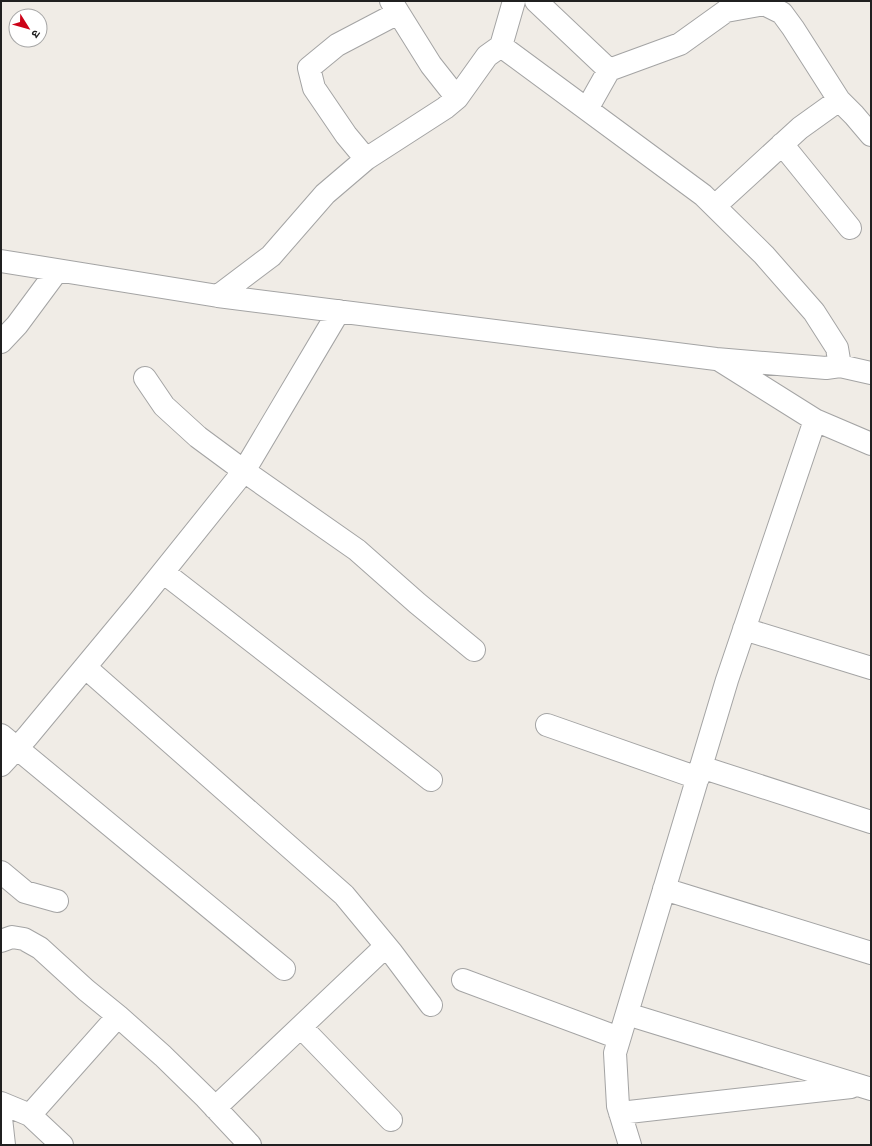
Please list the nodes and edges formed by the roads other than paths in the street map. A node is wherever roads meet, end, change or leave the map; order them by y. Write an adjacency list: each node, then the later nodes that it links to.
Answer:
1 (514, 1): 4 (street)
2 (536, 1): 5 (street)
3 (395, 7): 6 (street); 11 (street)
4 (501, 46): 6 (street); 8 (street)
5 (609, 70): 7 (street); 8 (street)
6 (457, 98): 11 (street)
7 (839, 100): 9 (street); 10 (street)
8 (587, 109): 12 (street)
9 (871, 135)
10 (782, 144): 12 (street); 13 (street)
11 (366, 159): 16 (street)
12 (715, 206): 20 (street)
13 (850, 228)
14 (1, 261): 15 (street)
15 (57, 271): 16 (street); 18 (street)
16 (218, 296): 17 (street)
17 (340, 311): 19 (street); 25 (street)
18 (1, 342)
19 (716, 359): 20 (street); 23 (street)
20 (840, 366): 21 (street)
21 (871, 373)
22 (144, 378): 25 (street)
23 (815, 420): 24 (street); 27 (street)
24 (871, 444)
25 (244, 471): 26 (street); 28 (street)
26 (163, 572): 29 (street); 35 (street)
27 (744, 629): 30 (street); 34 (street)
28 (474, 650)
29 (85, 667): 32 (street); 41 (street)
30 (871, 668)
31 (547, 725): 34 (street)
32 (9, 742): 33 (street); 43 (street)
33 (1, 765)
34 (699, 772): 36 (street); 38 (street)
35 (431, 780)
36 (871, 822)
37 (1, 872): 39 (street)
38 (664, 889): 42 (street); 46 (street)
39 (57, 901)
40 (1, 941): 47 (street)
41 (386, 946): 45 (street); 48 (street)
42 (871, 953)
43 (284, 969)
44 (463, 980): 49 (street)
45 (431, 1005)
46 (627, 1014): 49 (street); 50 (street)
47 (118, 1016): 52 (street); 54 (street)
48 (301, 1027): 52 (street); 56 (street)
49 (620, 1038): 53 (street)
50 (865, 1088): 53 (street)
51 (1, 1103): 54 (street)
52 (215, 1108): 59 (street)
53 (620, 1113): 60 (street)
54 (30, 1115): 58 (street)
55 (1, 1118): 57 (street)
56 (390, 1120)
57 (4, 1145)
58 (62, 1145)
59 (250, 1145)
60 (630, 1145)

